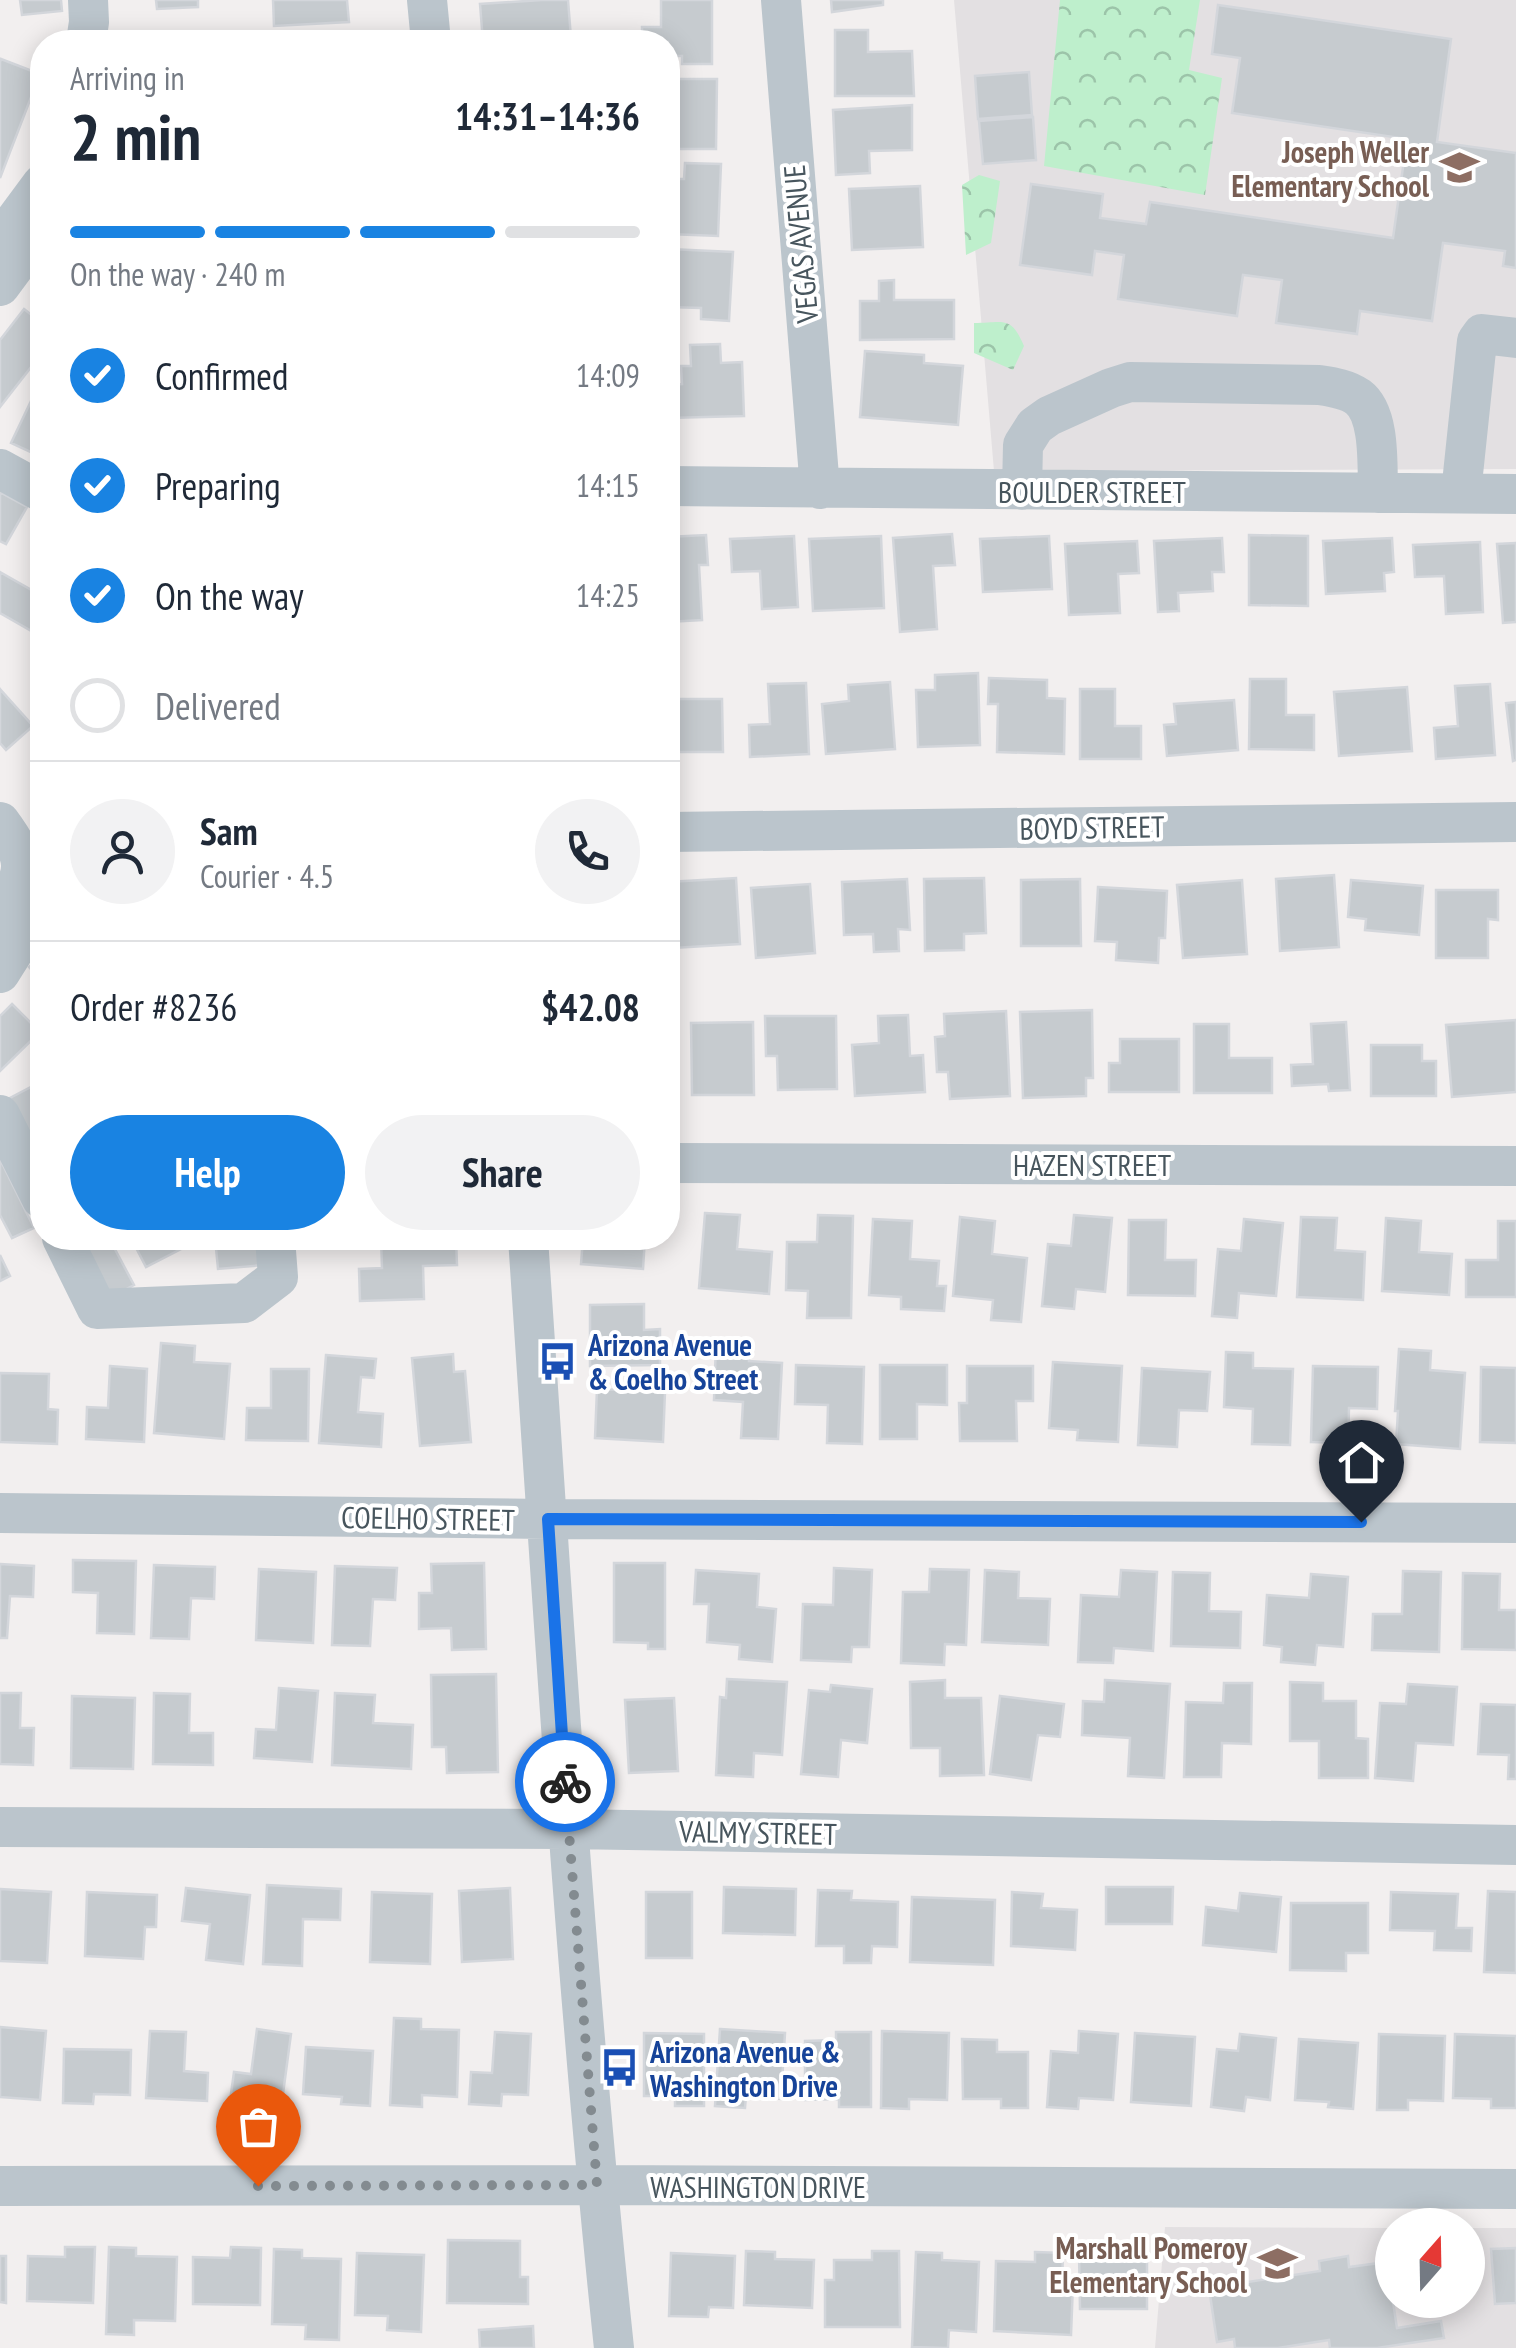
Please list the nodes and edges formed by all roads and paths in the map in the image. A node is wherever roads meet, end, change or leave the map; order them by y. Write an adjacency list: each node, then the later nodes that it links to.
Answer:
1 (88, 0): 5 (street)
2 (115, 0): 6 (street)
3 (427, 0): 7 (street)
4 (781, 0): 16 (street, VEGAS AVENUE)
5 (88, 30)
6 (115, 30)
7 (430, 30)
8 (30, 200): 9 (street)
9 (0, 240)
10 (30, 246): 11 (street)
11 (0, 286)
12 (1516, 338): 19 (street)
13 (0, 469): 14 (street)
14 (30, 485)
15 (680, 486): 16 (street, BOULDER STREET)
16 (820, 489): 17 (street, BOULDER STREET)
17 (1022, 490): 18 (street, BOULDER STREET); 18 (street)
18 (1378, 493): 19 (street, BOULDER STREET)
19 (1462, 493): 20 (street, BOULDER STREET)
20 (1516, 494)
21 (0, 796): 24 (street)
22 (0, 822): 26 (street)
23 (1516, 822): 25 (street, BOYD STREET)
24 (30, 823)
25 (680, 832)
26 (0, 915)
27 (30, 925): 28 (street)
28 (0, 974)
29 (0, 1116): 32 (street)
30 (680, 1162): 31 (street, HAZEN STREET)
31 (1516, 1166)
32 (30, 1175)
33 (68, 1250): 34 (street)
34 (276, 1250)
35 (529, 1250): 37 (street)
36 (0, 1513): 37 (street, COELHO STREET)
37 (548, 1519): 38 (street, COELHO STREET); 40 (street)
38 (1516, 1523)
39 (0, 1827): 40 (street, VALMY STREET)
40 (568, 1829): 41 (street, VALMY STREET); 42 (street)
41 (1516, 1845)
42 (597, 2185): 43 (street, WASHINGTON DRIVE); 44 (street, WASHINGTON DRIVE); 45 (street)
43 (0, 2186)
44 (1516, 2190)
45 (614, 2348)

